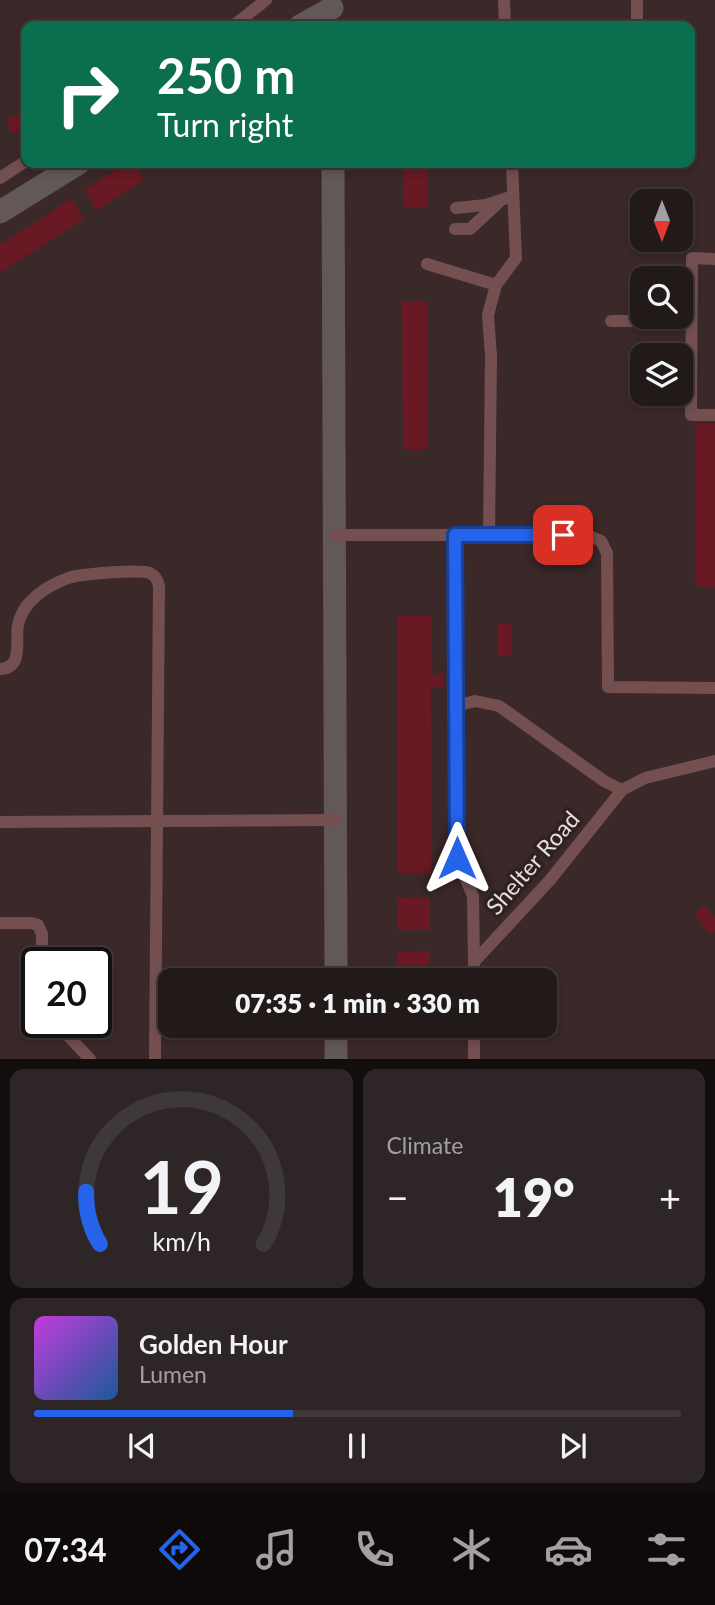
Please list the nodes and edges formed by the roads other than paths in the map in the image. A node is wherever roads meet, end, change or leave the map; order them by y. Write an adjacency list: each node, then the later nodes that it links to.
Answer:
1 (266, 0): 4 (lane)
2 (504, 0): 5 (lane)
3 (637, 0): 6 (lane)
4 (239, 21)
5 (505, 21)
6 (637, 21)
7 (21, 164): 9 (lane)
8 (512, 168): 10 (lane)
9 (0, 178)
10 (513, 196): 11 (lane); 17 (lane)
11 (499, 202): 12 (lane); 13 (lane)
12 (456, 208)
13 (455, 229)
14 (715, 259): 16 (lane)
15 (427, 264): 17 (lane)
16 (692, 266)
17 (496, 285): 24 (lane)
18 (611, 321): 19 (lane)
19 (630, 321)
20 (691, 329): 21 (lane)
21 (715, 415)
22 (335, 535): 23 (lane)
23 (455, 535): 24 (lane); 27 (lane, Shelter Road)
24 (489, 535): 26 (lane)
25 (0, 669): 32 (lane)
26 (715, 688)
27 (456, 706): 29 (lane); 35 (lane, Shelter Road)
28 (715, 761): 29 (lane, Shelter Road)
29 (622, 790): 35 (lane, Shelter Road)
30 (335, 820): 32 (lane)
31 (0, 822): 32 (lane)
32 (158, 823): 40 (lane)
33 (0, 923): 34 (lane)
34 (42, 947)
35 (474, 962): 36 (lane, Shelter Road)
36 (474, 968)
37 (70, 1038): 39 (lane)
38 (474, 1038): 41 (lane)
39 (90, 1059)
40 (155, 1059)
41 (474, 1059)

